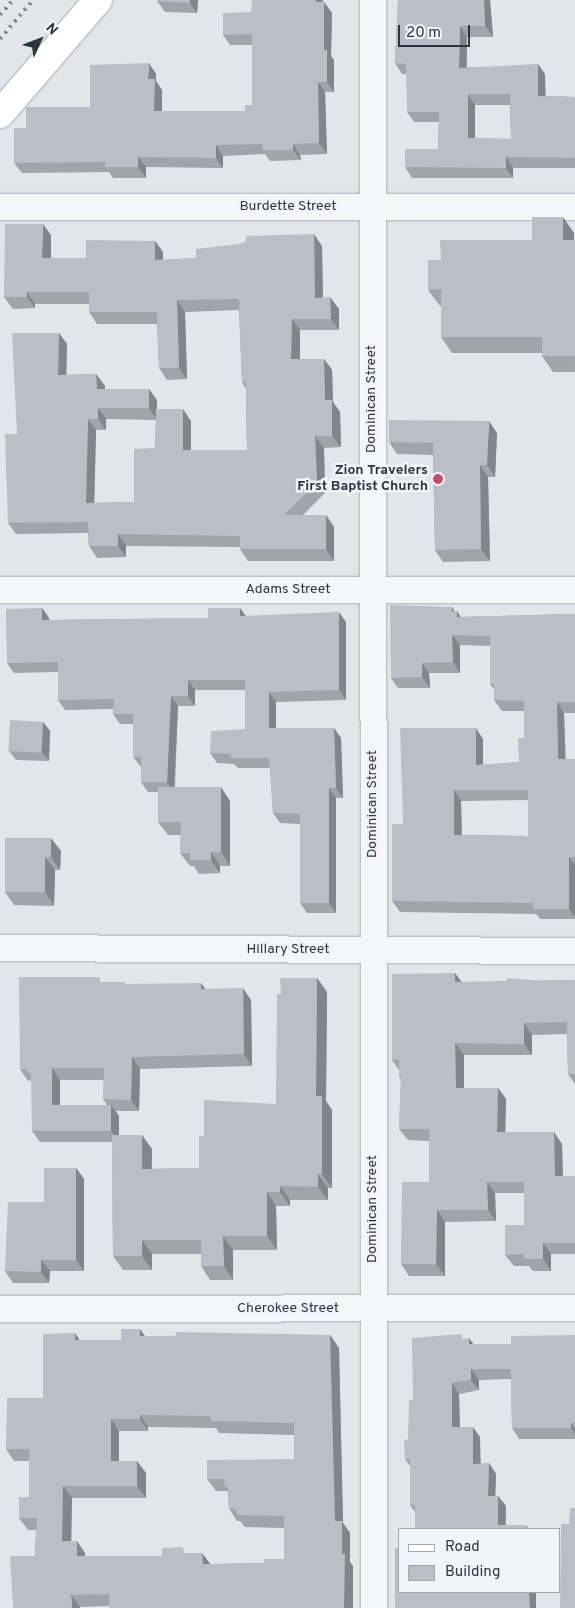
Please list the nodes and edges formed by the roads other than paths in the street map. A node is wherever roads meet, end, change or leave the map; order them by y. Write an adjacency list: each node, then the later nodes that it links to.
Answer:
1 (98, 0): 3 (street)
2 (373, 0): 6 (street, Dominican Street)
3 (0, 114)
4 (575, 206): 6 (street, Burdette Street)
5 (0, 207): 6 (street, Burdette Street)
6 (372, 207): 8 (street, Dominican Street)
7 (0, 590): 8 (street, Adams Street)
8 (372, 590): 9 (street, Adams Street); 11 (street, Dominican Street)
9 (575, 590)
10 (0, 948): 11 (street, Hillary Street)
11 (373, 950): 12 (street, Hillary Street); 15 (street, Dominican Street)
12 (575, 951)
13 (575, 1308): 15 (street, Cherokee Street)
14 (0, 1309): 15 (street, Cherokee Street)
15 (373, 1309): 16 (street, Dominican Street)
16 (374, 1608)

